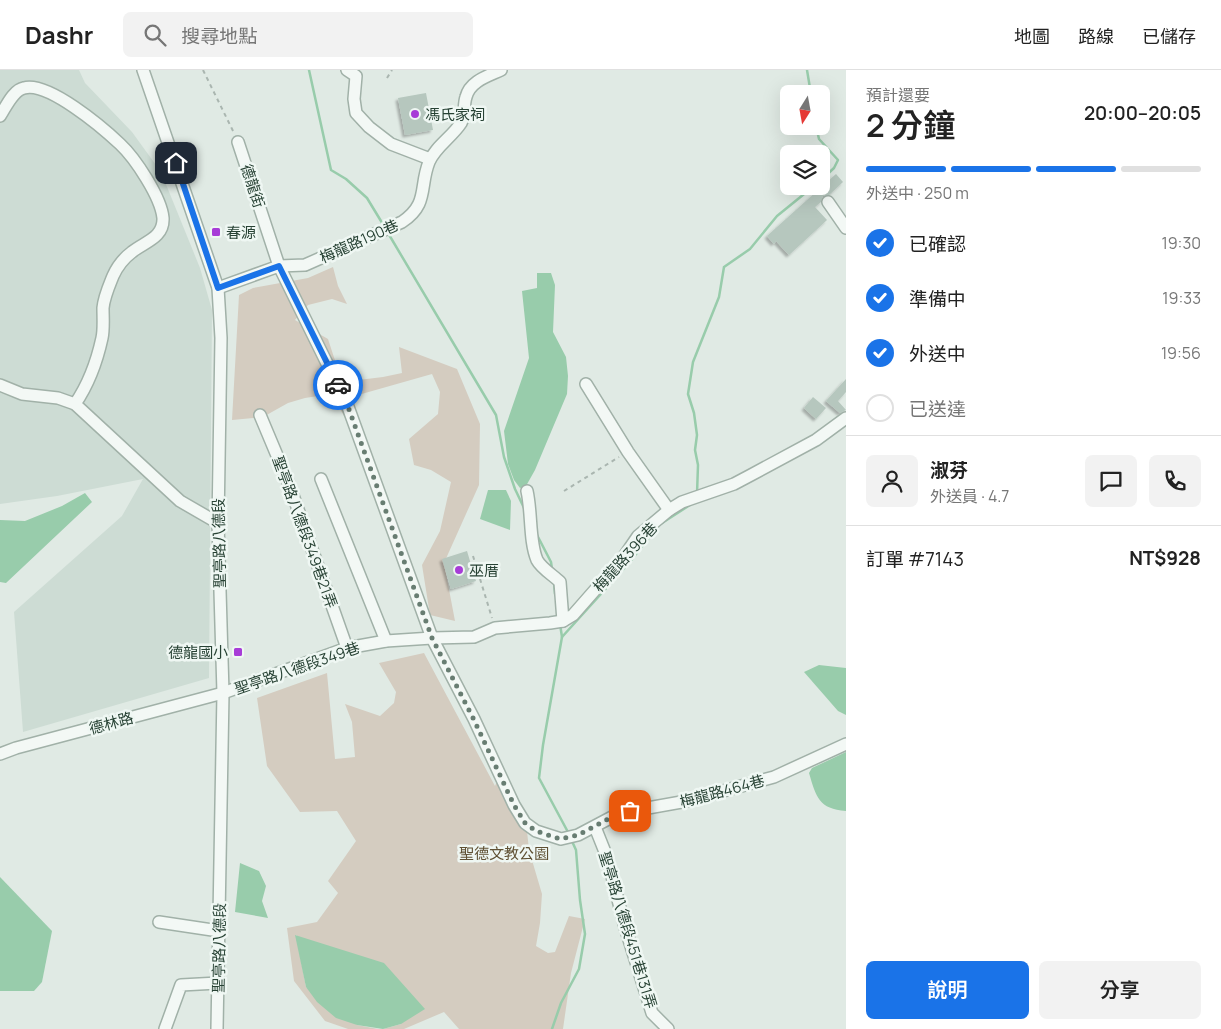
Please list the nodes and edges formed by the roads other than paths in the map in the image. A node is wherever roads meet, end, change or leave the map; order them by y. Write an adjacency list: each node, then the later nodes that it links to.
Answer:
1 (143, 70): 10 (street, 聖亭路八德段)
2 (347, 70): 6 (street)
3 (501, 70): 6 (street, 梅龍路190巷)
4 (0, 116): 13 (street)
5 (238, 142): 9 (street, 德龍街)
6 (430, 158): 9 (street, 梅龍路190巷)
7 (828, 202): 8 (street)
8 (846, 228)
9 (279, 266): 10 (street, 梅龍路190巷); 21 (street, 德龍街)
10 (218, 288): 19 (street, 聖亭路八德段)
11 (586, 384): 18 (street)
12 (0, 385): 13 (street)
13 (75, 404): 19 (street)
14 (260, 415): 23 (street, 聖亭路八德段349巷21弄)
15 (846, 418): 18 (street, 梅龍路396巷)
16 (321, 479): 22 (street)
17 (526, 491): 20 (street)
18 (669, 510): 20 (street, 梅龍路396巷)
19 (218, 524): 24 (street, 聖亭路八德段)
20 (563, 620): 21 (street, 梅龍路396巷)
21 (432, 638): 22 (street, 聖亭路八德段349巷); 27 (street, 梅龍路464巷)
22 (386, 641): 23 (street, 聖亭路八德段349巷)
23 (347, 648): 24 (street, 聖亭路八德段349巷)
24 (223, 694): 26 (street, 德林路); 29 (street, 聖亭路八德段)
25 (846, 744): 27 (street, 梅龍路464巷)
26 (0, 754)
27 (595, 827): 33 (street, 聖亭路八德段451巷131弄)
28 (159, 922): 29 (street)
29 (219, 931): 30 (street, 聖亭路八德段)
30 (218, 983): 31 (street); 32 (street, 聖亭路八德段)
31 (165, 1029)
32 (217, 1029)
33 (668, 1029)

